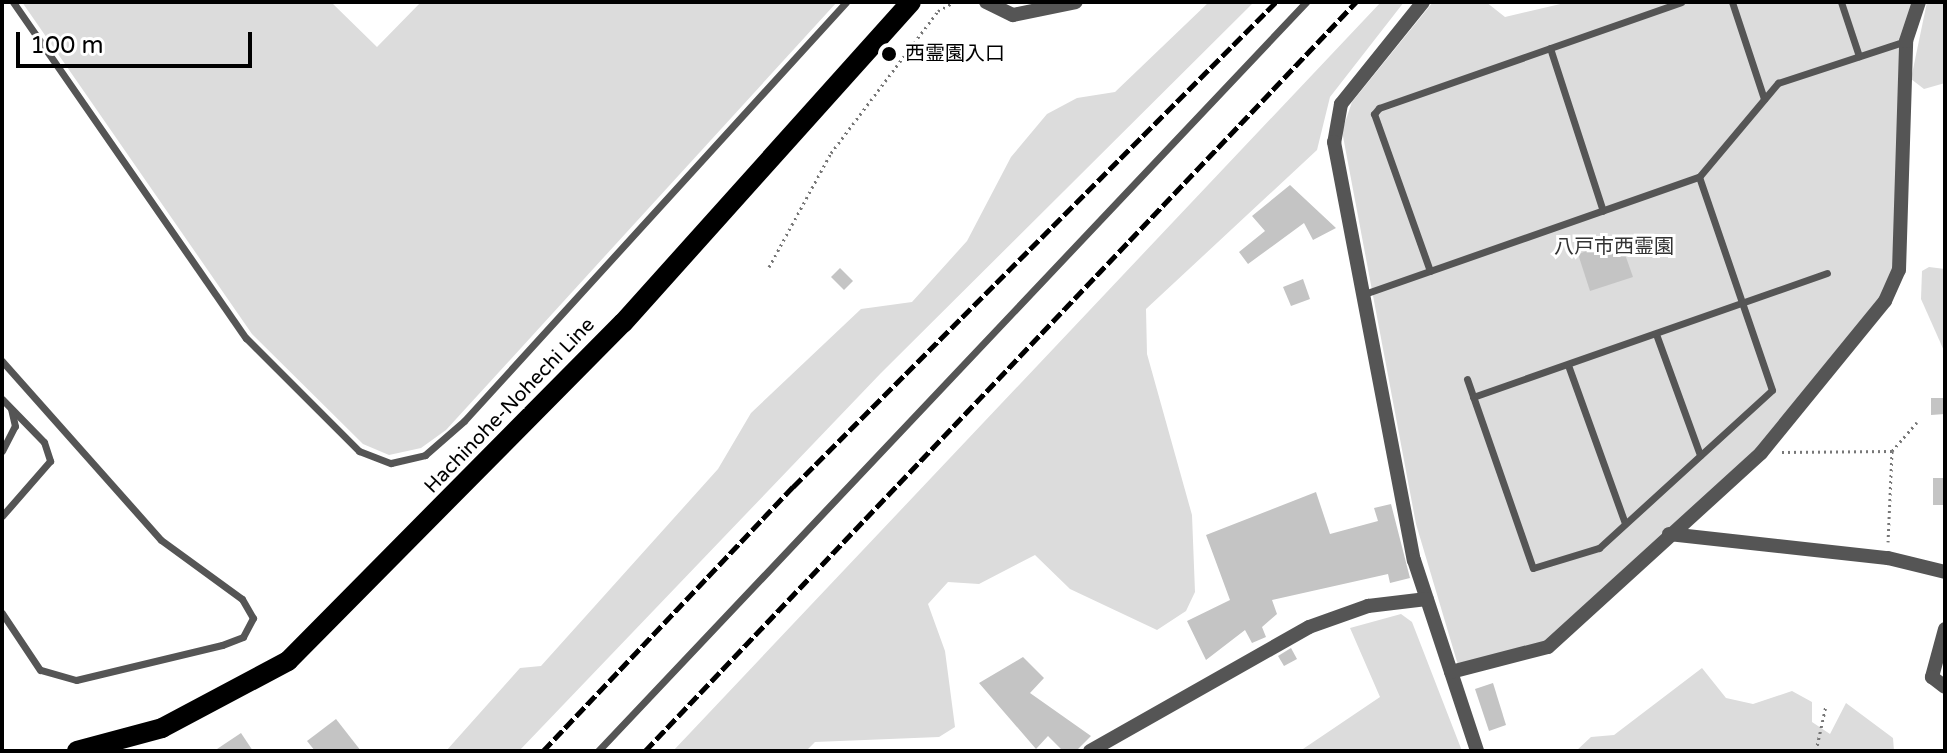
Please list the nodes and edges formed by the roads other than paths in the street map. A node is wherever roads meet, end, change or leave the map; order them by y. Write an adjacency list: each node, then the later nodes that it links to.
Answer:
1 (13, 2): 2 (lane)
2 (846, 2)
3 (911, 2): 40 (main road, Hachinohe-Nohechi Line)
4 (986, 2): 5 (street)
5 (1076, 2)
6 (1306, 2): 41 (lane)
7 (1423, 2): 20 (street)
8 (1681, 2): 13 (lane)
9 (1732, 2): 15 (lane)
10 (1841, 2): 14 (lane)
11 (1919, 2): 12 (street)
12 (1906, 41): 14 (lane); 33 (street)
13 (1550, 48): 17 (lane); 18 (lane)
14 (1859, 56): 15 (lane)
15 (1764, 99): 16 (lane)
16 (1699, 177): 17 (lane); 21 (lane)
17 (1603, 211): 18 (lane)
18 (1430, 271): 20 (lane)
19 (1827, 273): 21 (lane)
20 (1367, 293): 35 (street)
21 (1744, 303): 22 (lane); 30 (lane)
22 (1656, 334): 24 (lane); 30 (lane)
23 (2, 361): 36 (lane)
24 (1568, 365): 26 (lane); 32 (lane)
25 (1467, 379): 26 (lane)
26 (1473, 397): 32 (lane)
27 (2, 399): 28 (lane)
28 (10, 407): 29 (lane); 31 (lane)
29 (2, 451)
30 (1700, 455): 32 (lane)
31 (2, 516)
32 (1625, 523)
33 (1669, 534): 34 (street); 38 (street)
34 (1945, 572)
35 (1427, 599): 38 (street); 42 (street)
36 (2, 613)
37 (1945, 629): 39 (street)
38 (1451, 672): 43 (street)
39 (1942, 686)
40 (77, 751)
41 (598, 751)
42 (1090, 751)
43 (1477, 751)

